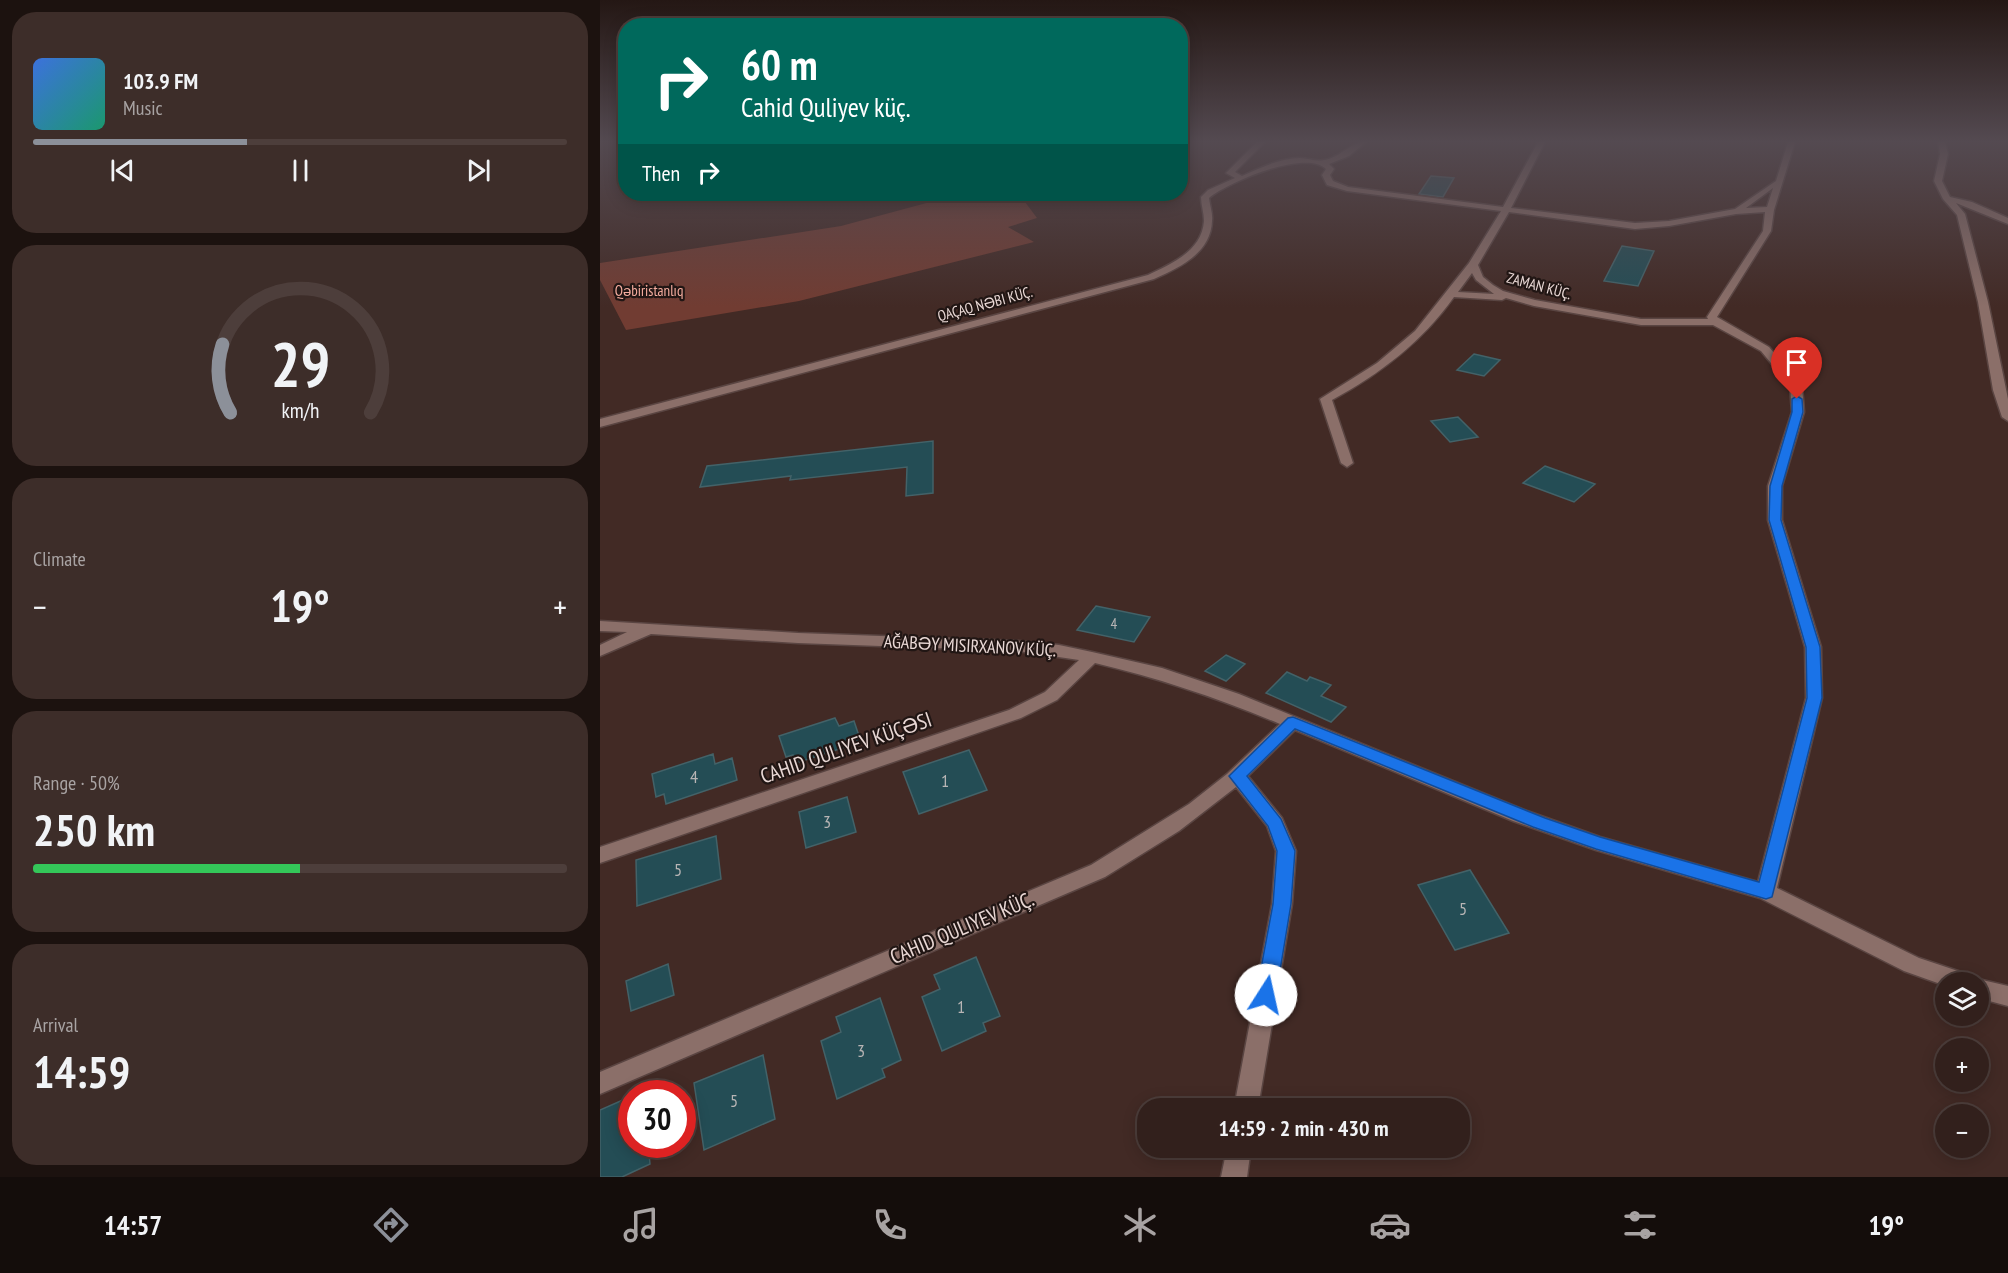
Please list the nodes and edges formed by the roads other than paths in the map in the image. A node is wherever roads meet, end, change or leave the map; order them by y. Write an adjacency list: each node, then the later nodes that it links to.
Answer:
1 (1206, 197): 16 (street, QAÇAQ NƏBI KÜÇ.)
2 (1407, 197): 8 (street)
3 (1512, 197): 8 (street)
4 (1755, 197): 7 (street)
5 (1774, 197): 9 (street)
6 (1947, 199): 10 (street); 15 (street)
7 (1739, 209): 8 (street); 9 (street)
8 (1507, 210): 11 (street)
9 (1770, 210): 14 (street)
10 (2008, 221)
11 (1473, 265): 12 (street); 13 (street, ZAMAN KÜÇ.)
12 (1449, 294): 13 (street); 17 (street)
13 (1517, 299): 14 (street, ZAMAN KÜÇ.)
14 (1715, 322): 25 (street)
15 (2008, 417)
16 (600, 423)
17 (1347, 463)
18 (600, 626): 19 (street, AĞABƏY MISIRXANOV KÜÇ.)
19 (649, 629): 20 (street); 21 (street, AĞABƏY MISIRXANOV KÜÇ.)
20 (600, 651)
21 (1092, 657): 22 (street, AĞABƏY MISIRXANOV KÜÇ.); 24 (street, CAHID QULIYEV KÜÇƏSI)
22 (1293, 722): 23 (street, CAHID QULIYEV KÜÇ.); 25 (street, AĞABƏY MISIRXANOV KÜÇ.)
23 (1238, 776): 29 (street, CAHID QULIYEV KÜÇ.); 30 (street)
24 (600, 855)
25 (1766, 892): 26 (street, AĞABƏY MISIRXANOV KÜÇ.)
26 (1935, 973)
27 (1989, 991): 28 (street)
28 (2008, 996)
29 (600, 1083)
30 (1248, 1098)
31 (1237, 1158): 32 (street)
32 (1234, 1177)

